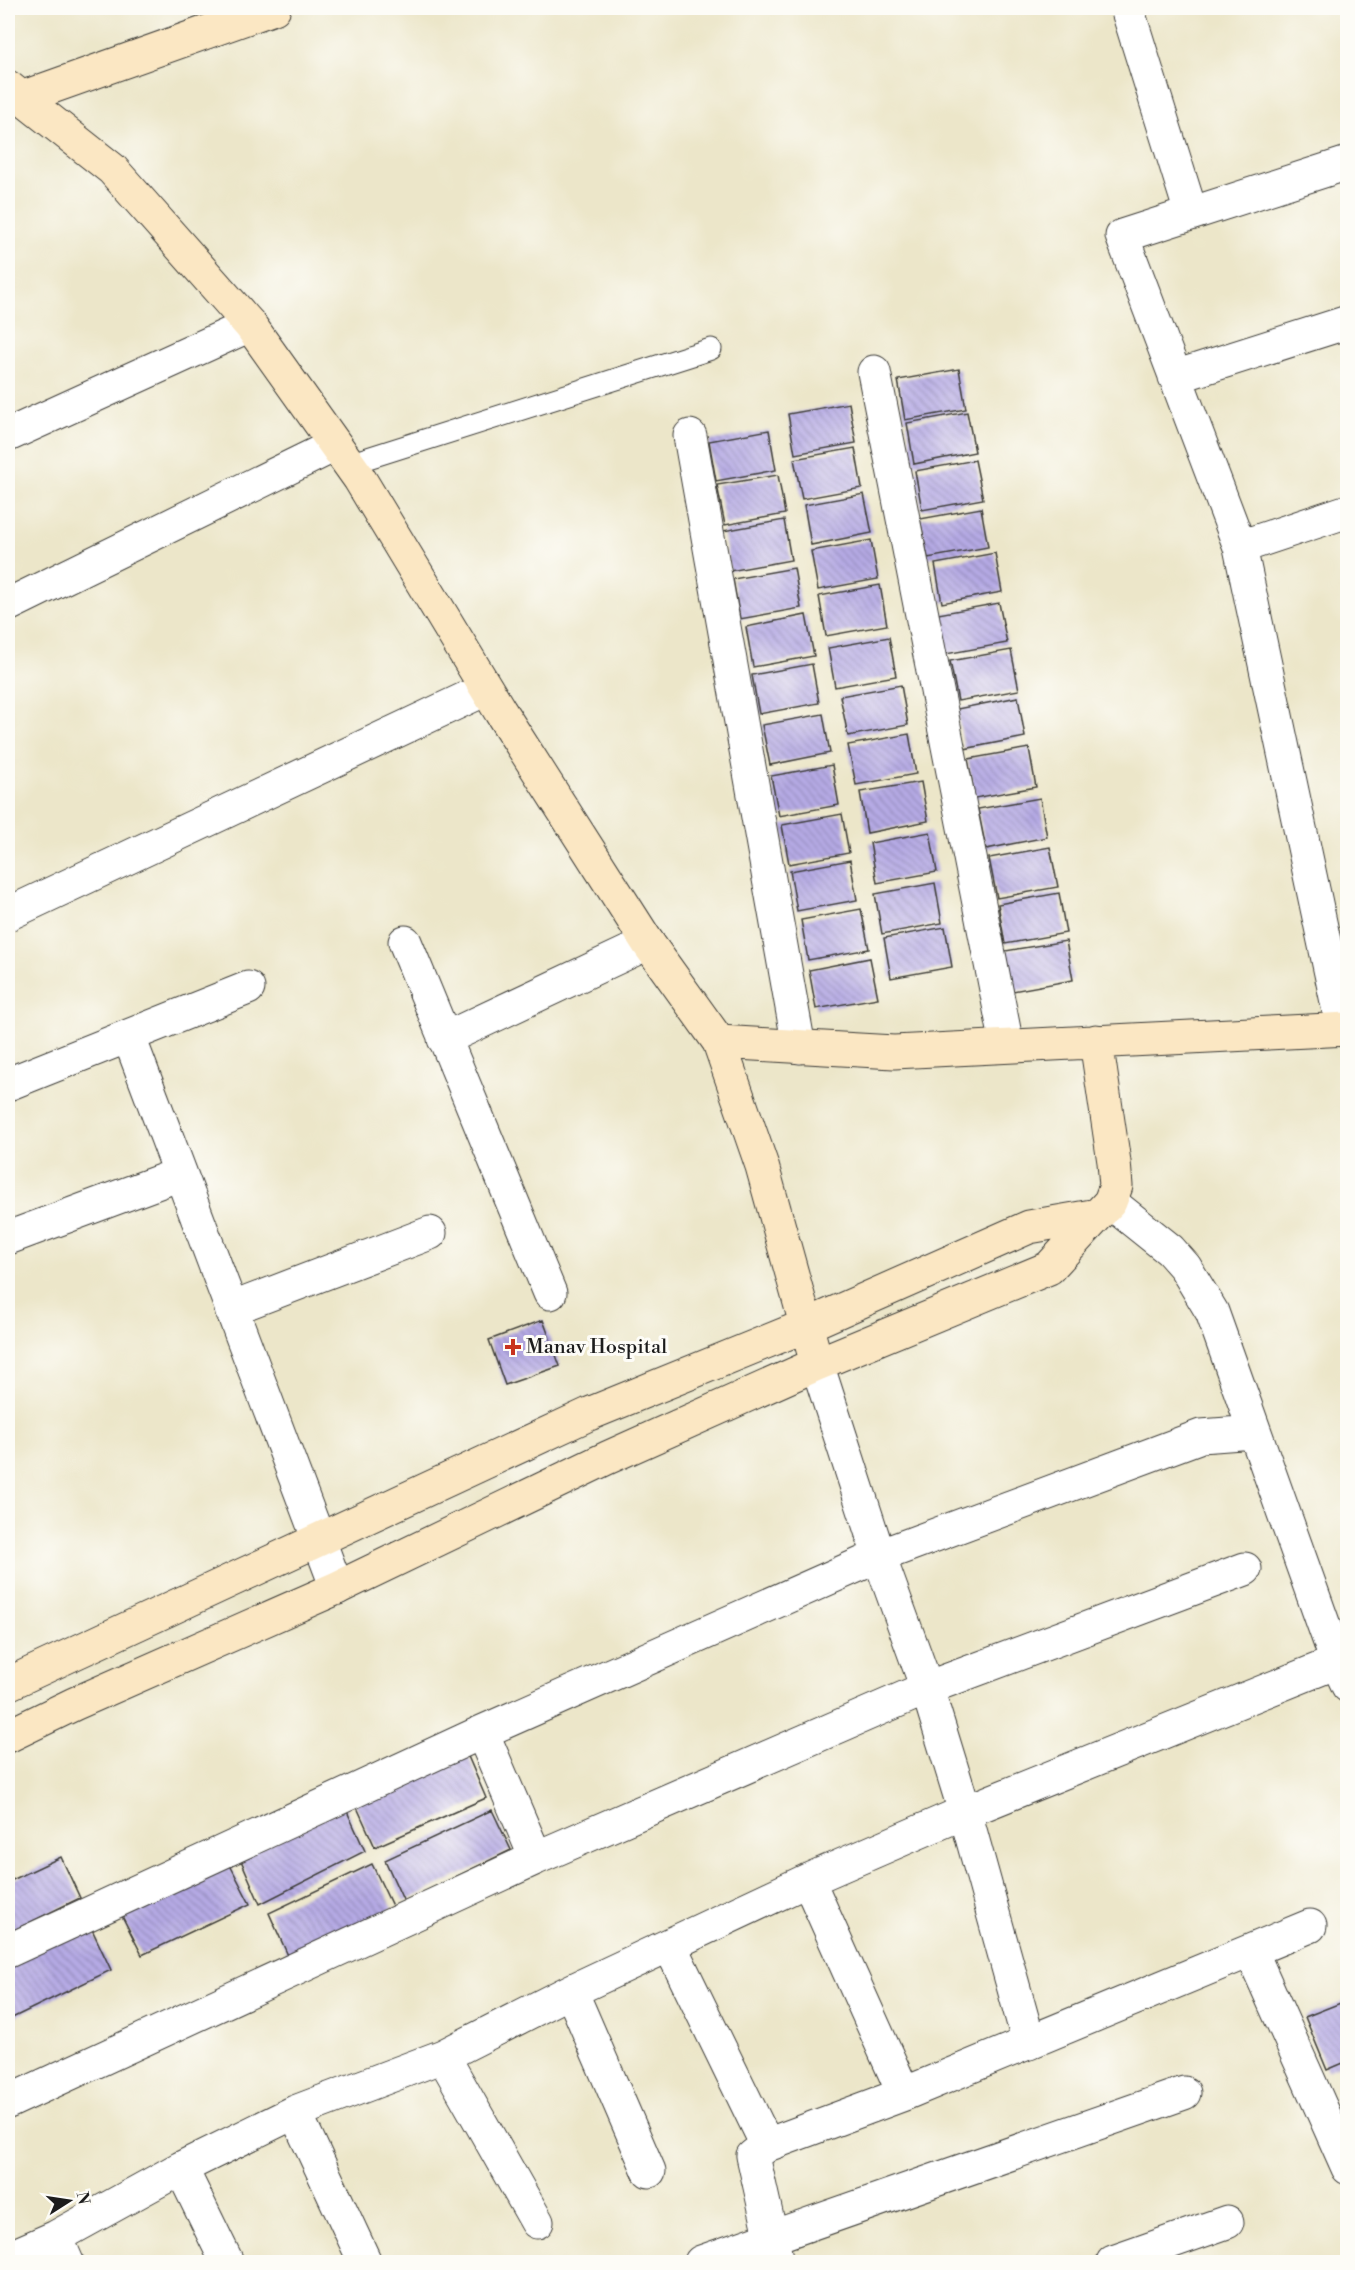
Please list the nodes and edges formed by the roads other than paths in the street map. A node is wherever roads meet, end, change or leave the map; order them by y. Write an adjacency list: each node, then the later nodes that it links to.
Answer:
1 (274, 8): 3 (street)
2 (1127, 8): 5 (street)
3 (14, 92): 7 (street)
4 (1347, 163): 5 (street)
5 (1191, 213): 10 (street)
6 (1347, 322): 10 (street)
7 (250, 325): 11 (street); 13 (street)
8 (711, 349): 13 (lane)
9 (874, 372): 27 (street)
10 (1174, 377): 15 (street)
11 (8, 435)
12 (690, 436): 28 (street)
13 (342, 454): 16 (street); 17 (street)
14 (1347, 512): 15 (street)
15 (1240, 547): 22 (street)
16 (8, 605)
17 (486, 689): 18 (street); 20 (street)
18 (8, 914)
19 (405, 942): 24 (street)
20 (648, 943): 24 (street); 26 (street)
21 (248, 988): 23 (street)
22 (1345, 1030): 25 (street)
23 (129, 1037): 29 (street); 30 (street)
24 (444, 1039): 34 (street)
25 (1096, 1041): 27 (street); 31 (street)
26 (719, 1042): 28 (street); 36 (street)
27 (1007, 1045): 28 (street)
28 (800, 1047)
29 (8, 1084)
30 (180, 1174): 33 (street); 35 (street)
31 (1104, 1208): 36 (street); 37 (street); 38 (street)
32 (430, 1233): 35 (street)
33 (8, 1238)
34 (550, 1293)
35 (231, 1309): 39 (street)
36 (805, 1326): 37 (street); 39 (street)
37 (817, 1364): 40 (street); 42 (street)
38 (1254, 1432): 40 (street); 43 (street)
39 (318, 1538): 42 (street); 44 (street)
40 (879, 1556): 45 (street); 46 (street)
41 (1245, 1569): 45 (street)
42 (337, 1588): 47 (street)
43 (1342, 1674): 48 (street)
44 (8, 1684)
45 (927, 1688): 48 (street); 49 (street)
46 (482, 1732): 49 (street); 53 (street)
47 (8, 1736)
48 (965, 1812): 50 (street); 56 (street)
49 (536, 1858): 60 (street)
50 (808, 1880): 52 (street); 59 (street)
51 (1310, 1926): 54 (street)
52 (670, 1946): 55 (street); 62 (street)
53 (8, 1951)
54 (1251, 1951): 56 (street); 64 (street)
55 (571, 1991): 57 (street); 65 (street)
56 (1029, 2043): 59 (street)
57 (443, 2056): 61 (street); 66 (street)
58 (1184, 2093): 69 (street)
59 (904, 2094): 62 (street)
60 (8, 2102)
61 (295, 2112): 63 (street); 72 (street)
62 (768, 2145): 69 (street)
63 (181, 2168): 68 (street); 71 (street)
64 (1347, 2168)
65 (649, 2171)
66 (537, 2222)
67 (1227, 2222): 74 (street)
68 (62, 2250): 70 (street)
69 (775, 2250): 73 (street)
70 (8, 2259)
71 (227, 2262)
72 (365, 2262)
73 (701, 2262)
74 (1113, 2262)

